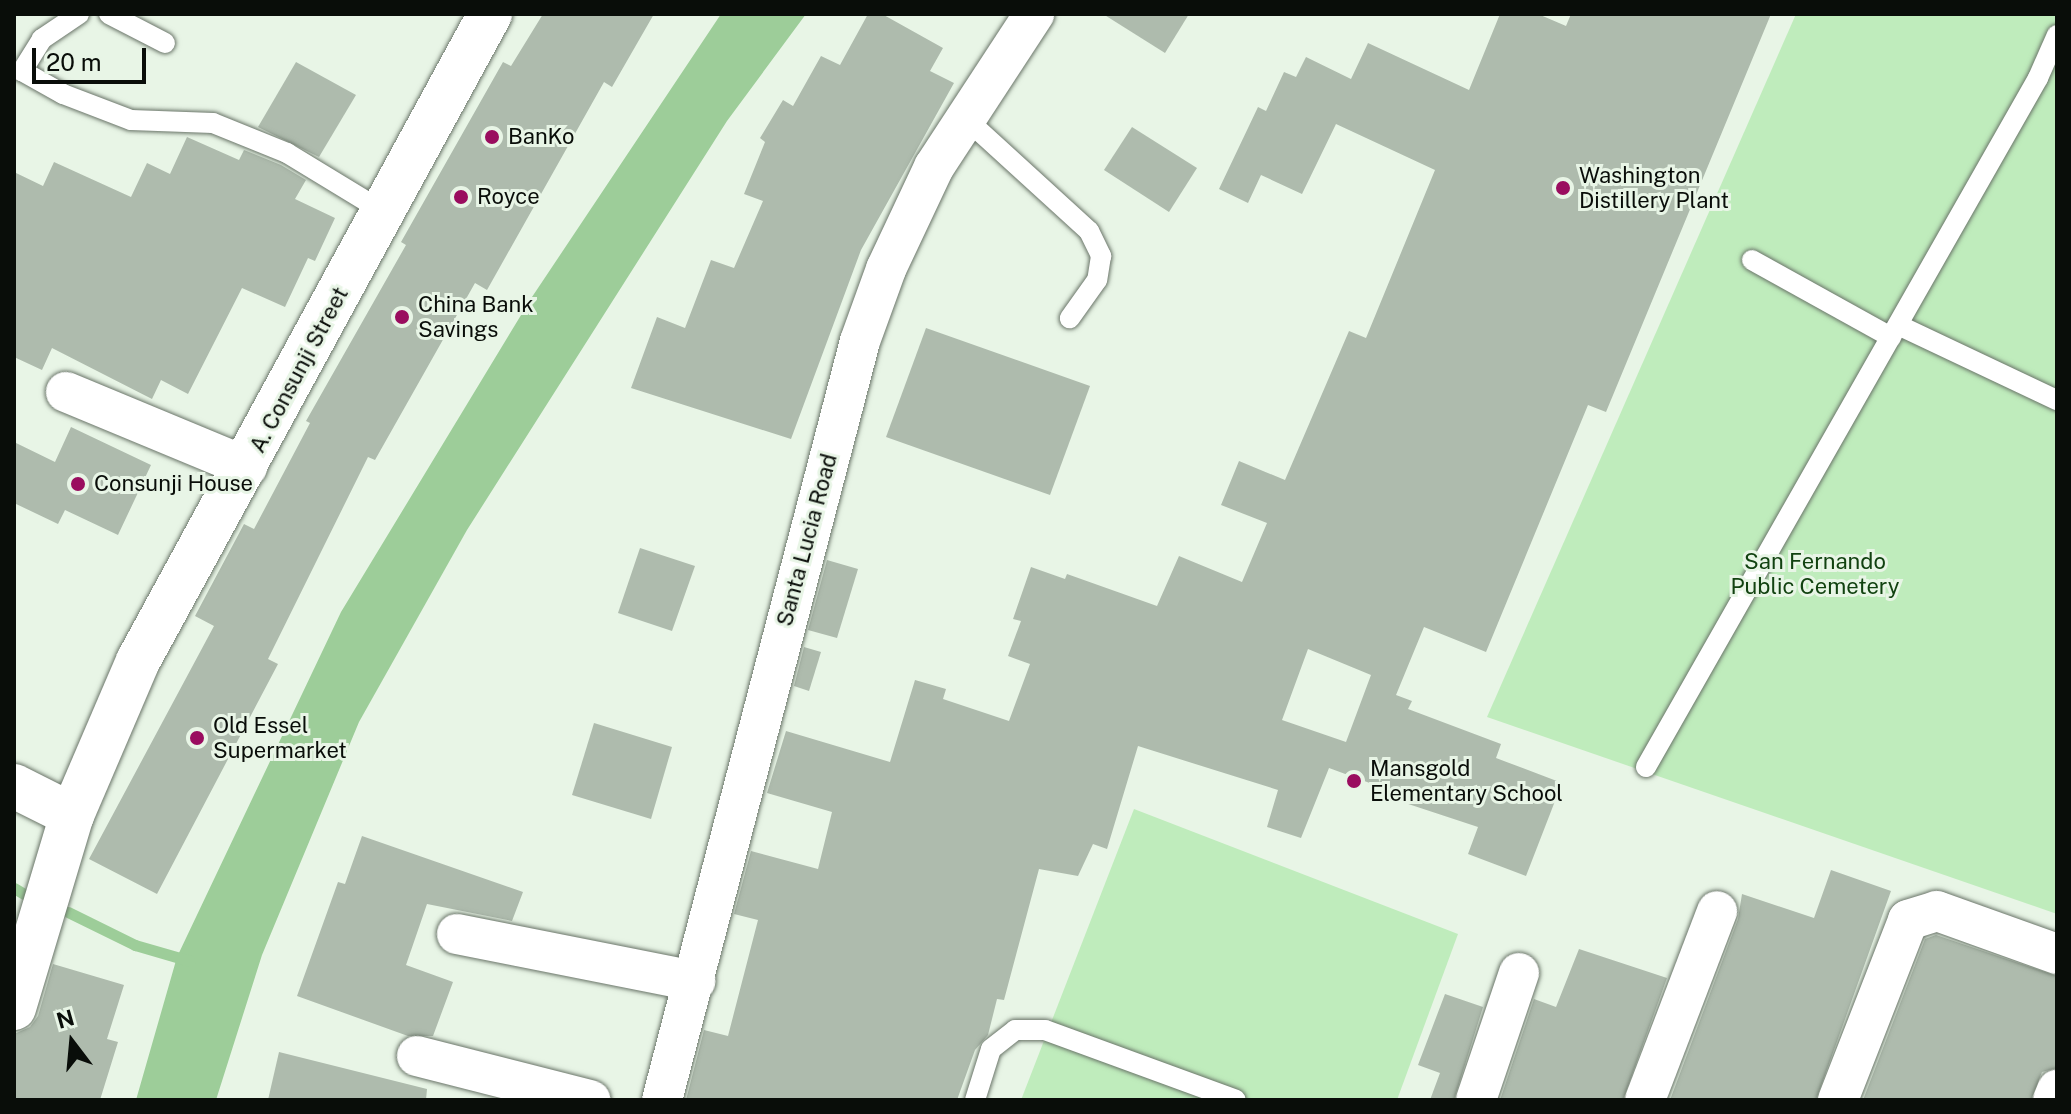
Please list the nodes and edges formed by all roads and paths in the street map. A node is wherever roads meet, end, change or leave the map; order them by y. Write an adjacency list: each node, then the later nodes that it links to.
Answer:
1 (79, 14): 7 (lane)
2 (109, 14): 6 (lane)
3 (490, 14): 9 (main road, A. Consunji Street)
4 (1034, 14): 8 (street, Santa Lucia Road)
5 (2057, 35): 12 (lane)
6 (165, 43)
7 (18, 69): 9 (lane)
8 (964, 117): 11 (lane); 23 (street, Santa Lucia Road)
9 (384, 212): 15 (main road, A. Consunji Street)
10 (1752, 260): 12 (lane)
11 (1070, 318)
12 (1894, 331): 14 (lane); 16 (lane)
13 (66, 392): 15 (street)
14 (2057, 400)
15 (247, 467): 18 (main road, A. Consunji Street)
16 (1646, 767)
17 (14, 786): 18 (main road)
18 (72, 815): 24 (main road, A. Consunji Street)
19 (1717, 911): 32 (street)
20 (457, 934): 23 (street)
21 (2057, 954): 33 (street)
22 (1519, 973): 31 (street)
23 (695, 981): 28 (street, Santa Lucia Road)
24 (14, 1008)
25 (417, 1056): 27 (street)
26 (2057, 1090): 34 (street)
27 (590, 1100)
28 (662, 1100)
29 (975, 1100): 30 (lane)
30 (1236, 1100)
31 (1476, 1100)
32 (1645, 1100)
33 (1838, 1100)
34 (2053, 1100)

